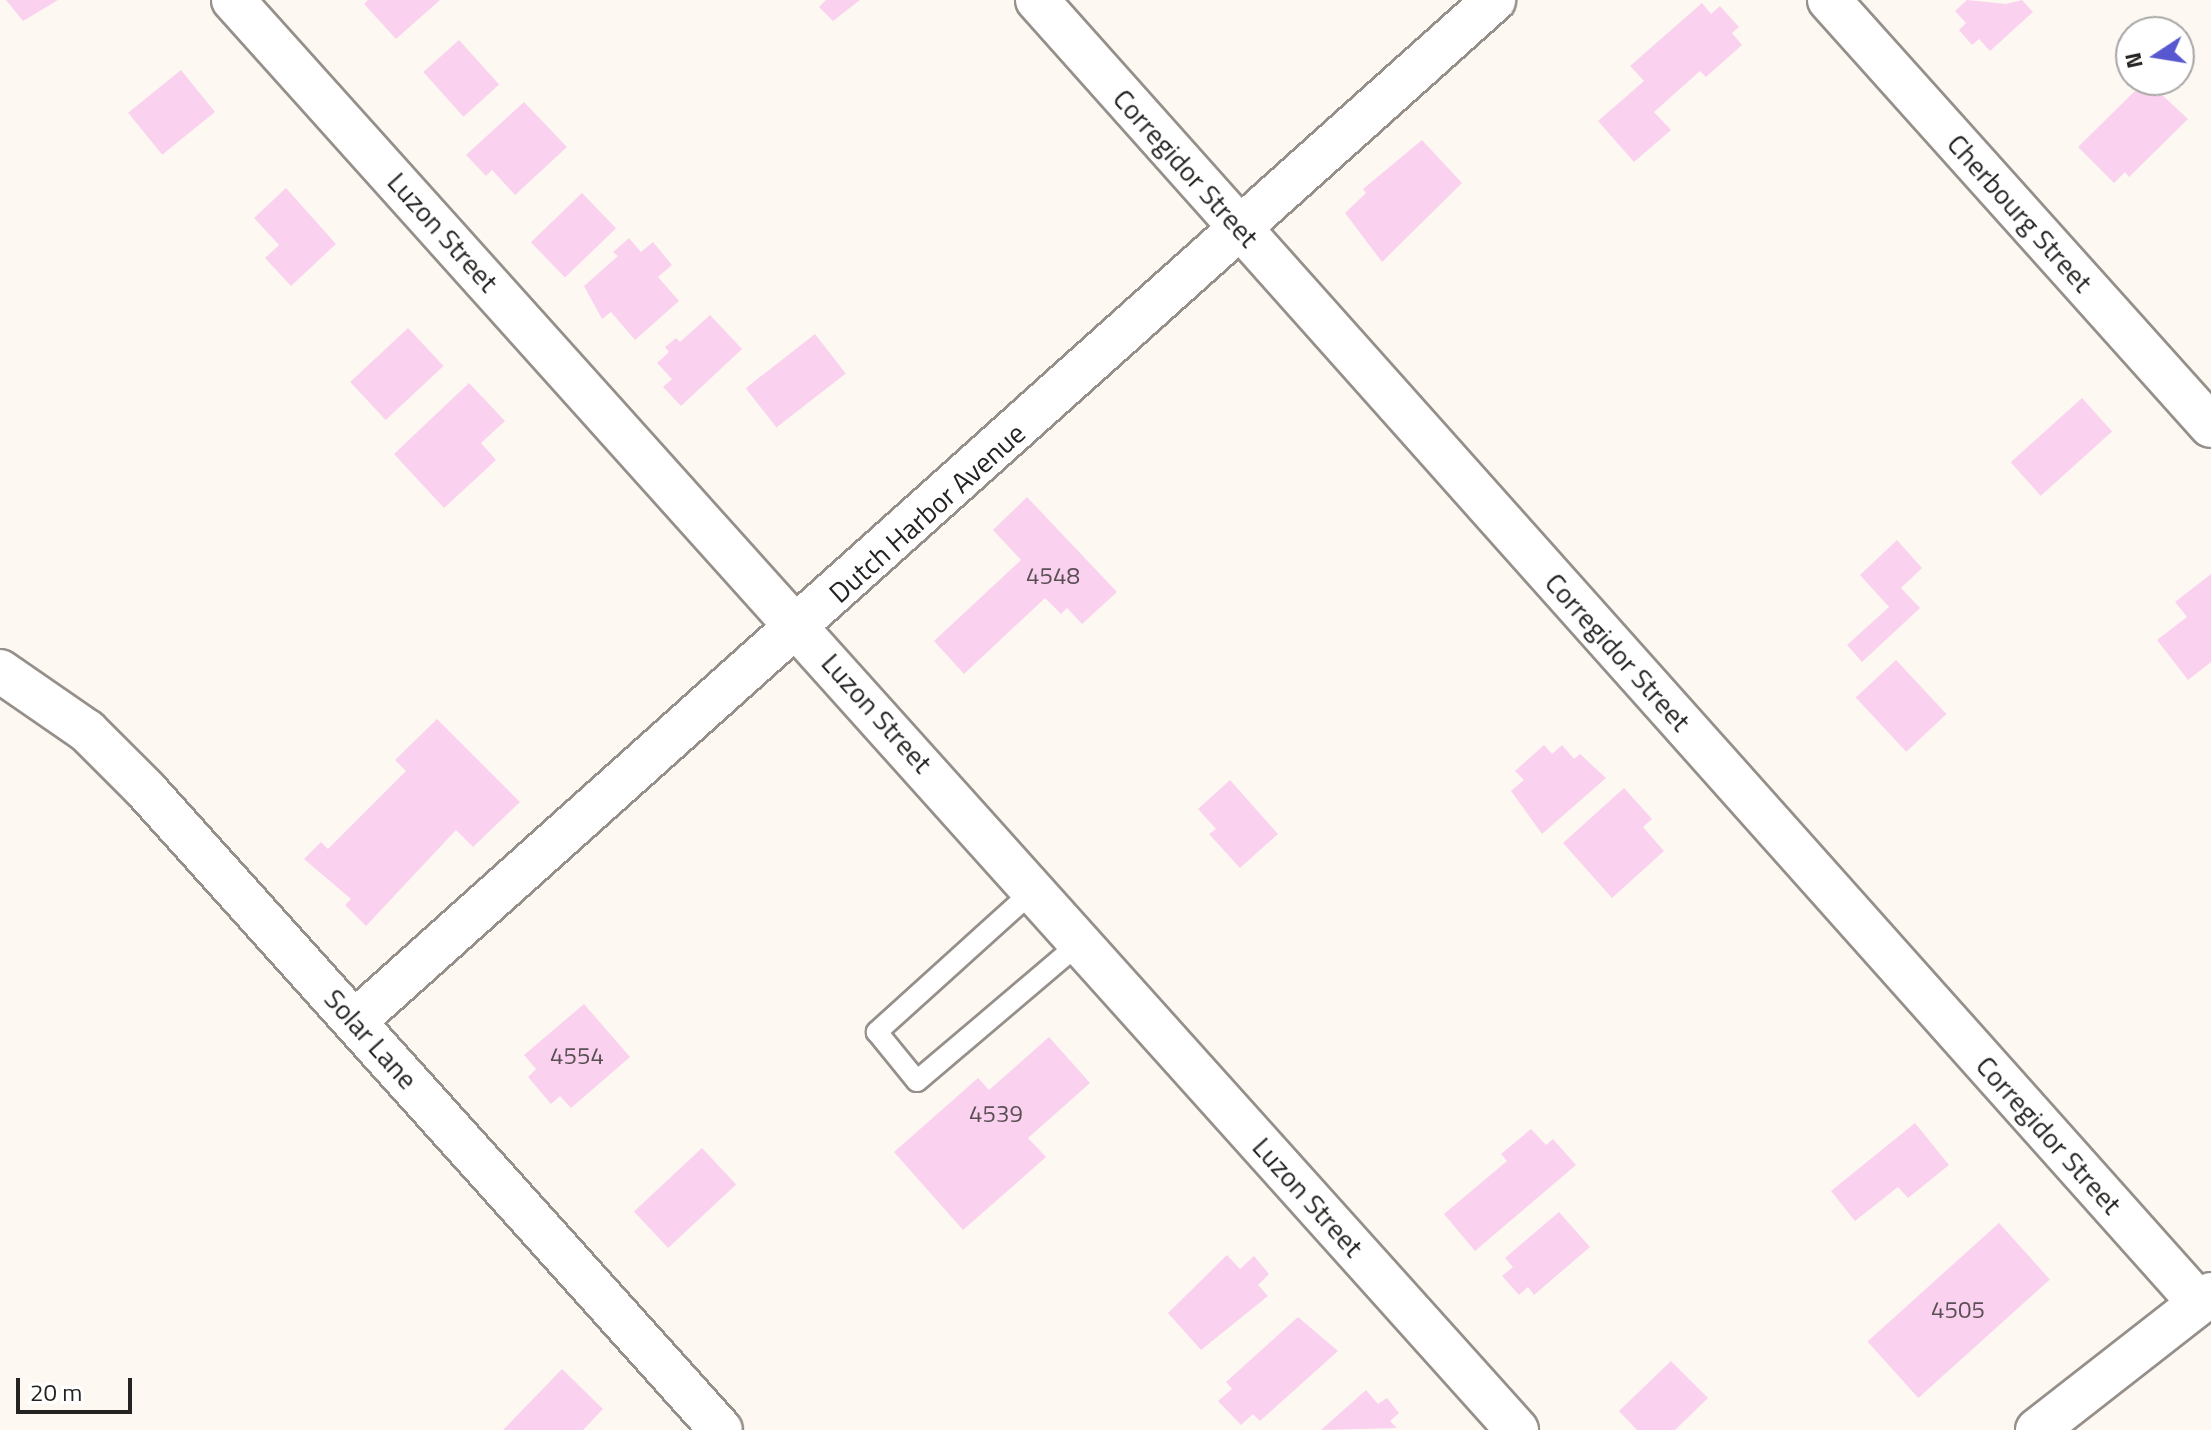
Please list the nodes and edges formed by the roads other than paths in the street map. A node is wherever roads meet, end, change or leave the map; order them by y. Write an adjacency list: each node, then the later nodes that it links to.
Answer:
1 (233, 0): 7 (street, Luzon Street)
2 (1037, 0): 5 (street, Corregidor Street)
3 (1494, 0): 5 (street, Dutch Harbor Avenue)
4 (1829, 0): 6 (street, Cherbourg Street)
5 (1241, 230): 7 (street, Dutch Harbor Avenue); 12 (street, Corregidor Street)
6 (2211, 426)
7 (800, 627): 9 (street, Luzon Street); 11 (street, Dutch Harbor Avenue)
8 (0, 671): 11 (street, Solar Lane)
9 (1034, 890): 10 (street, Luzon Street); 10 (lane)
10 (1081, 942): 14 (street, Luzon Street)
11 (355, 1021): 13 (street, Solar Lane)
12 (2205, 1299): 15 (street)
13 (721, 1430)
14 (1517, 1430)
15 (2037, 1430)

